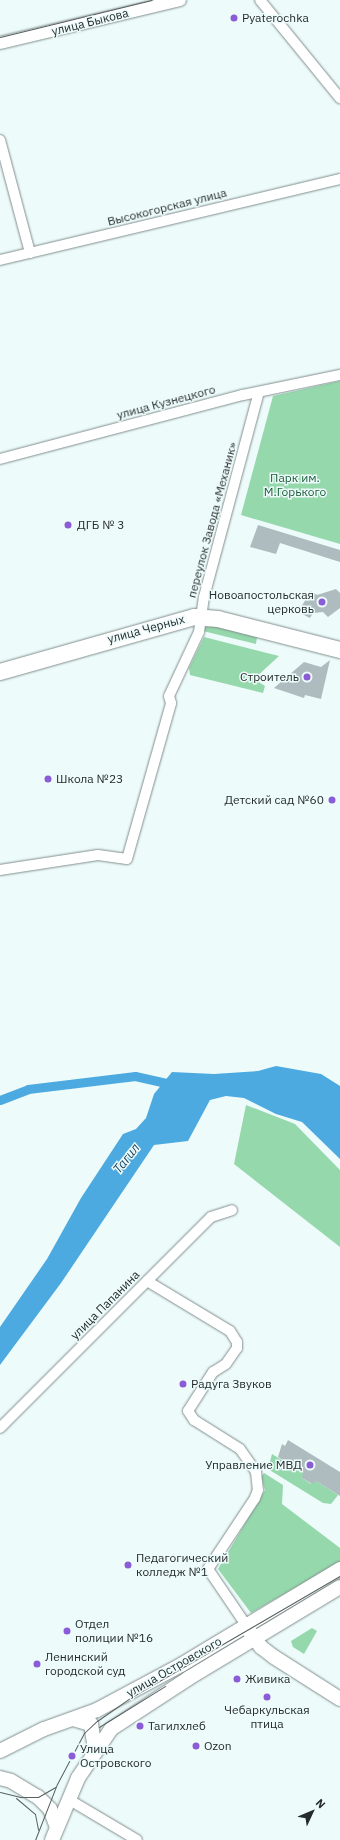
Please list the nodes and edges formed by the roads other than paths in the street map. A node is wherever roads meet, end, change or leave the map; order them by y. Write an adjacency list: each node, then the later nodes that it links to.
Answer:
1 (180, 0): 3 (street, улица Быкова)
2 (260, 0): 4 (street)
3 (0, 43)
4 (340, 98)
5 (0, 140): 7 (street)
6 (340, 179): 7 (street, Высокогорская улица)
7 (30, 253): 8 (street, Высокогорская улица)
8 (0, 260)
9 (340, 375): 10 (street, улица Кузнецкого)
10 (259, 392): 11 (street, улица Кузнецкого); 12 (street, переулок Завода «Механик»)
11 (0, 459)
12 (202, 617): 13 (main road, улица Черных); 14 (main road, улица Черных); 15 (street, переулок Завода «Механик»)
13 (340, 649)
14 (0, 672)
15 (0, 870)
16 (232, 1210): 17 (street, улица Папанина)
17 (147, 1281): 18 (street, улица Папанина); 21 (street)
18 (0, 1428)
19 (340, 1569): 21 (main road, улица Островского)
20 (340, 1587): 22 (main road, улица Островского)
21 (246, 1625): 22 (main road); 24 (main road, улица Островского)
22 (255, 1639): 23 (main road); 25 (main road, улица Островского)
23 (340, 1699)
24 (72, 1719): 25 (main road); 26 (main road, улица Островского)
25 (96, 1749): 28 (main road, улица Островского)
26 (0, 1751)
27 (0, 1778): 29 (main road)
28 (68, 1799): 29 (main road, улица Островского); 31 (street)
29 (57, 1827): 30 (main road, улица Островского)
30 (52, 1840)
31 (137, 1840)

